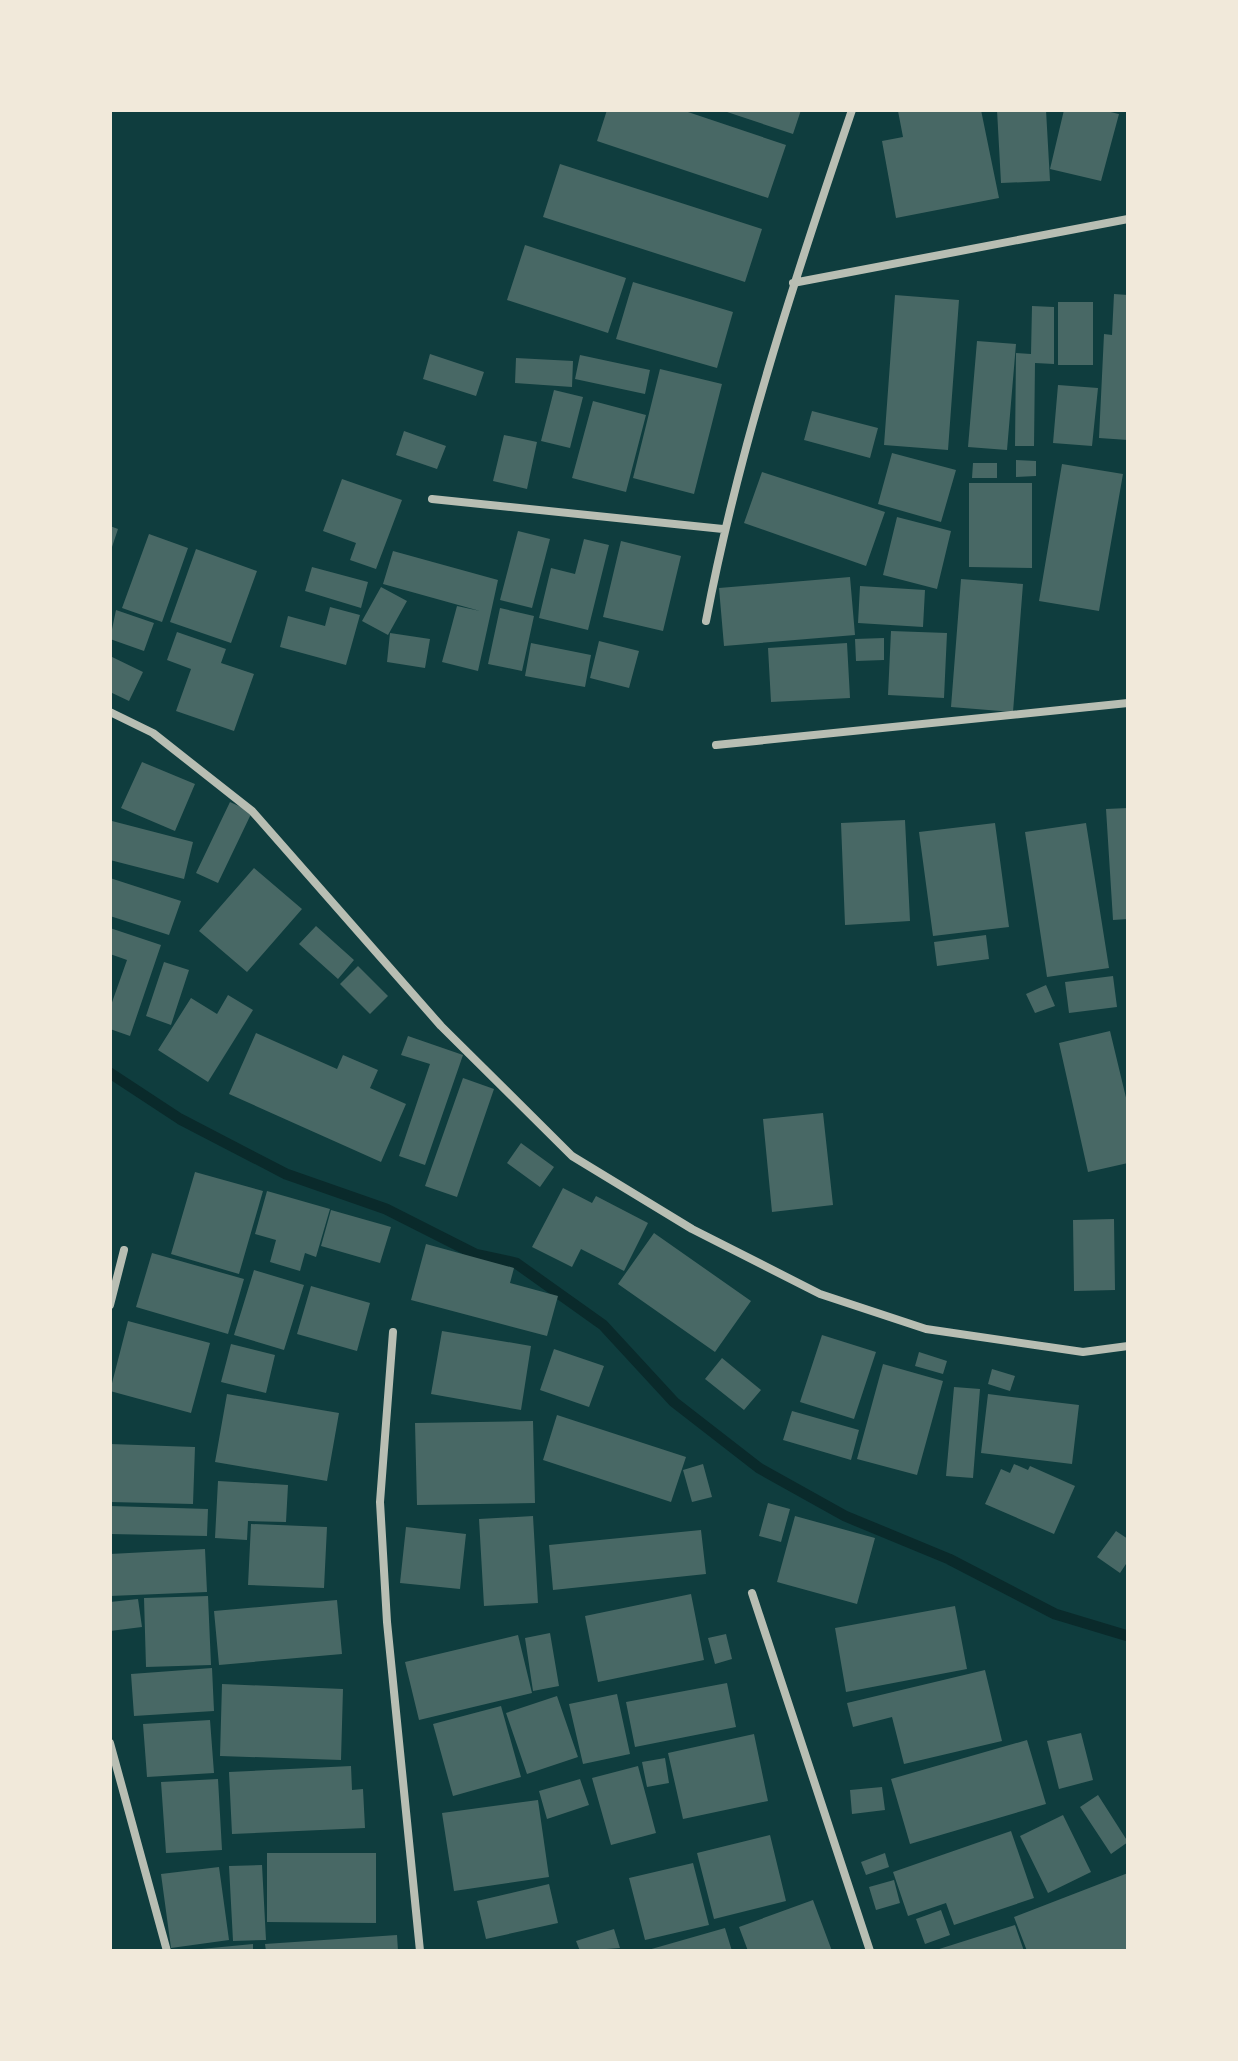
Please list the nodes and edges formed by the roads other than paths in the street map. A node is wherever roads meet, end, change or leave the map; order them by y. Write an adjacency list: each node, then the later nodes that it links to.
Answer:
1 (852, 110): 3 (street)
2 (1128, 219): 3 (street)
3 (793, 283): 5 (street)
4 (432, 499): 5 (street)
5 (723, 529): 6 (street)
6 (706, 621)
7 (1128, 703): 9 (street)
8 (110, 712): 13 (street)
9 (716, 745)
10 (124, 1250): 11 (street)
11 (110, 1305)
12 (393, 1332): 17 (street)
13 (1128, 1346)
14 (752, 1593): 18 (street)
15 (110, 1743): 16 (street)
16 (167, 1951)
17 (420, 1951)
18 (870, 1951)

